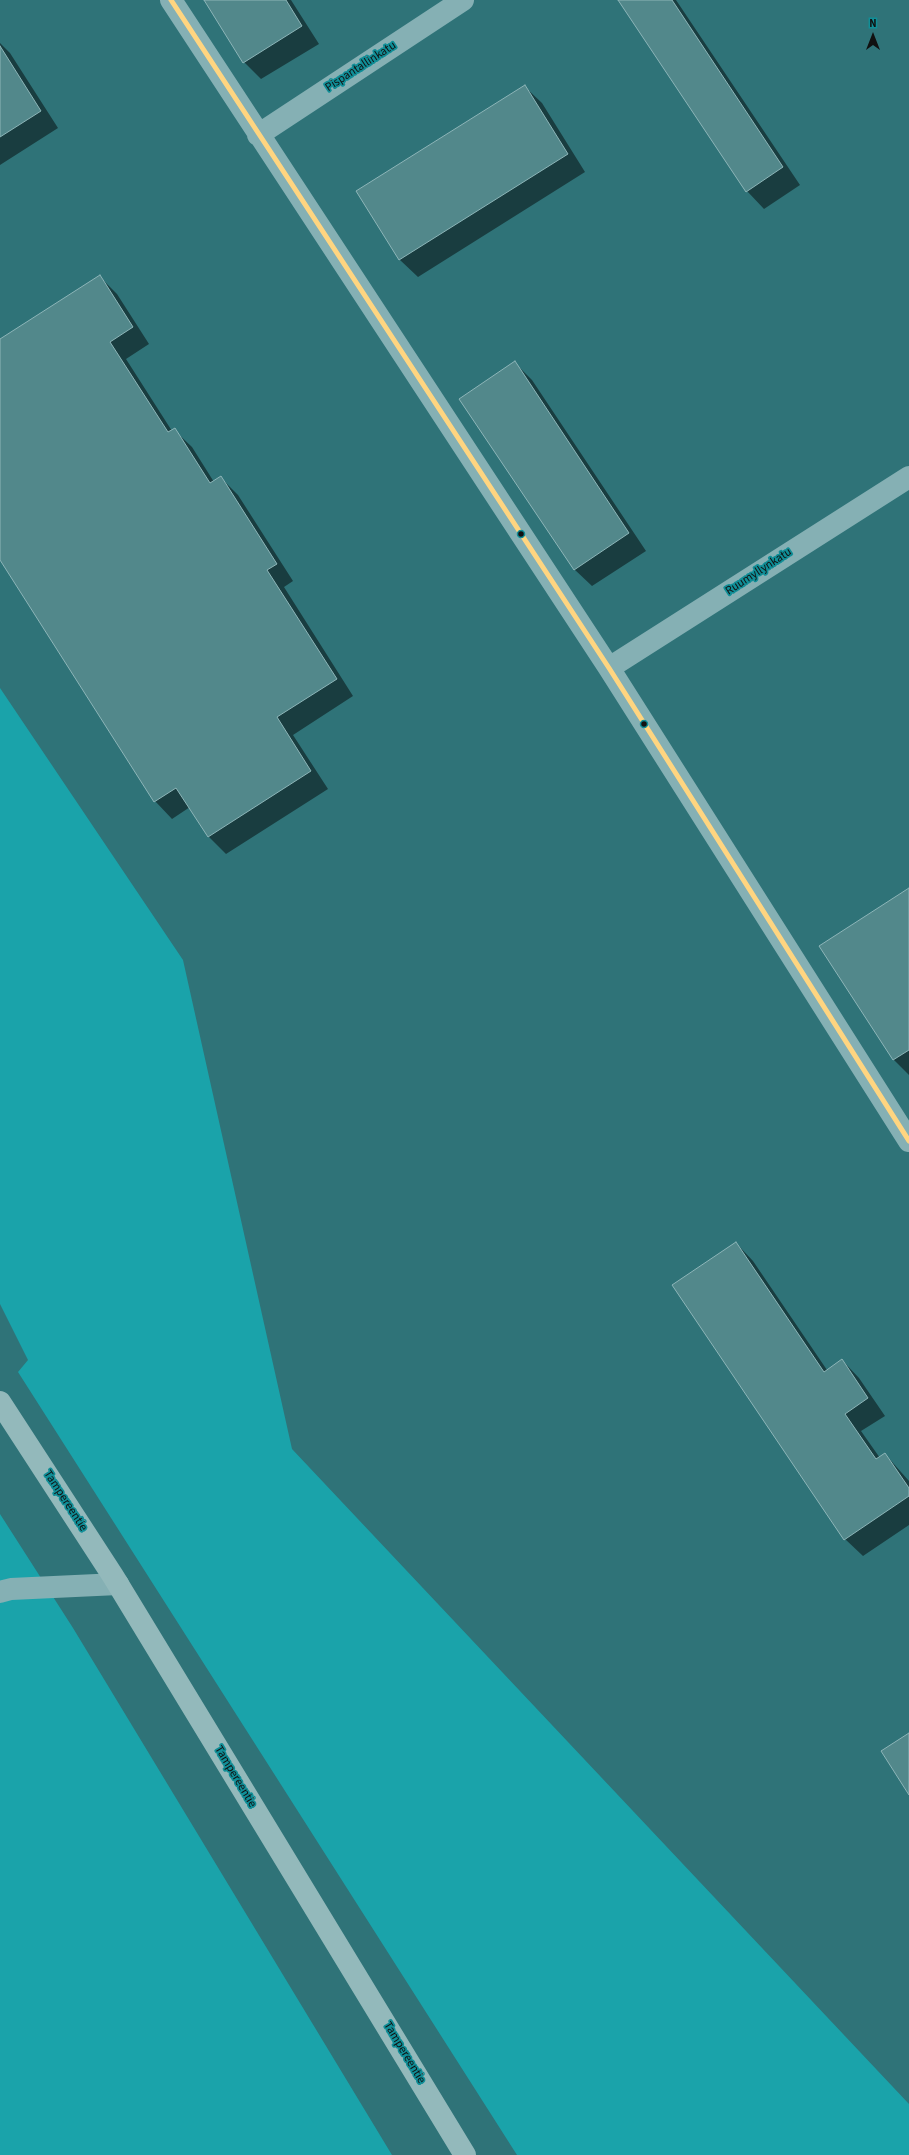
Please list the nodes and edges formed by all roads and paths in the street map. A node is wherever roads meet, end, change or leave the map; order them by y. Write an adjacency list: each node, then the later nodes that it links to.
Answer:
1 (171, 0): 3 (street)
2 (463, 0): 3 (street, Pispantallinkatu)
3 (258, 134): 5 (street)
4 (909, 476): 5 (street, Ruumyllynkatu)
5 (609, 668): 6 (street)
6 (909, 1141)
7 (0, 1402): 8 (main road, Tampereentie)
8 (118, 1584): 9 (street); 10 (main road, Tampereentie)
9 (0, 1592)
10 (465, 2155)

